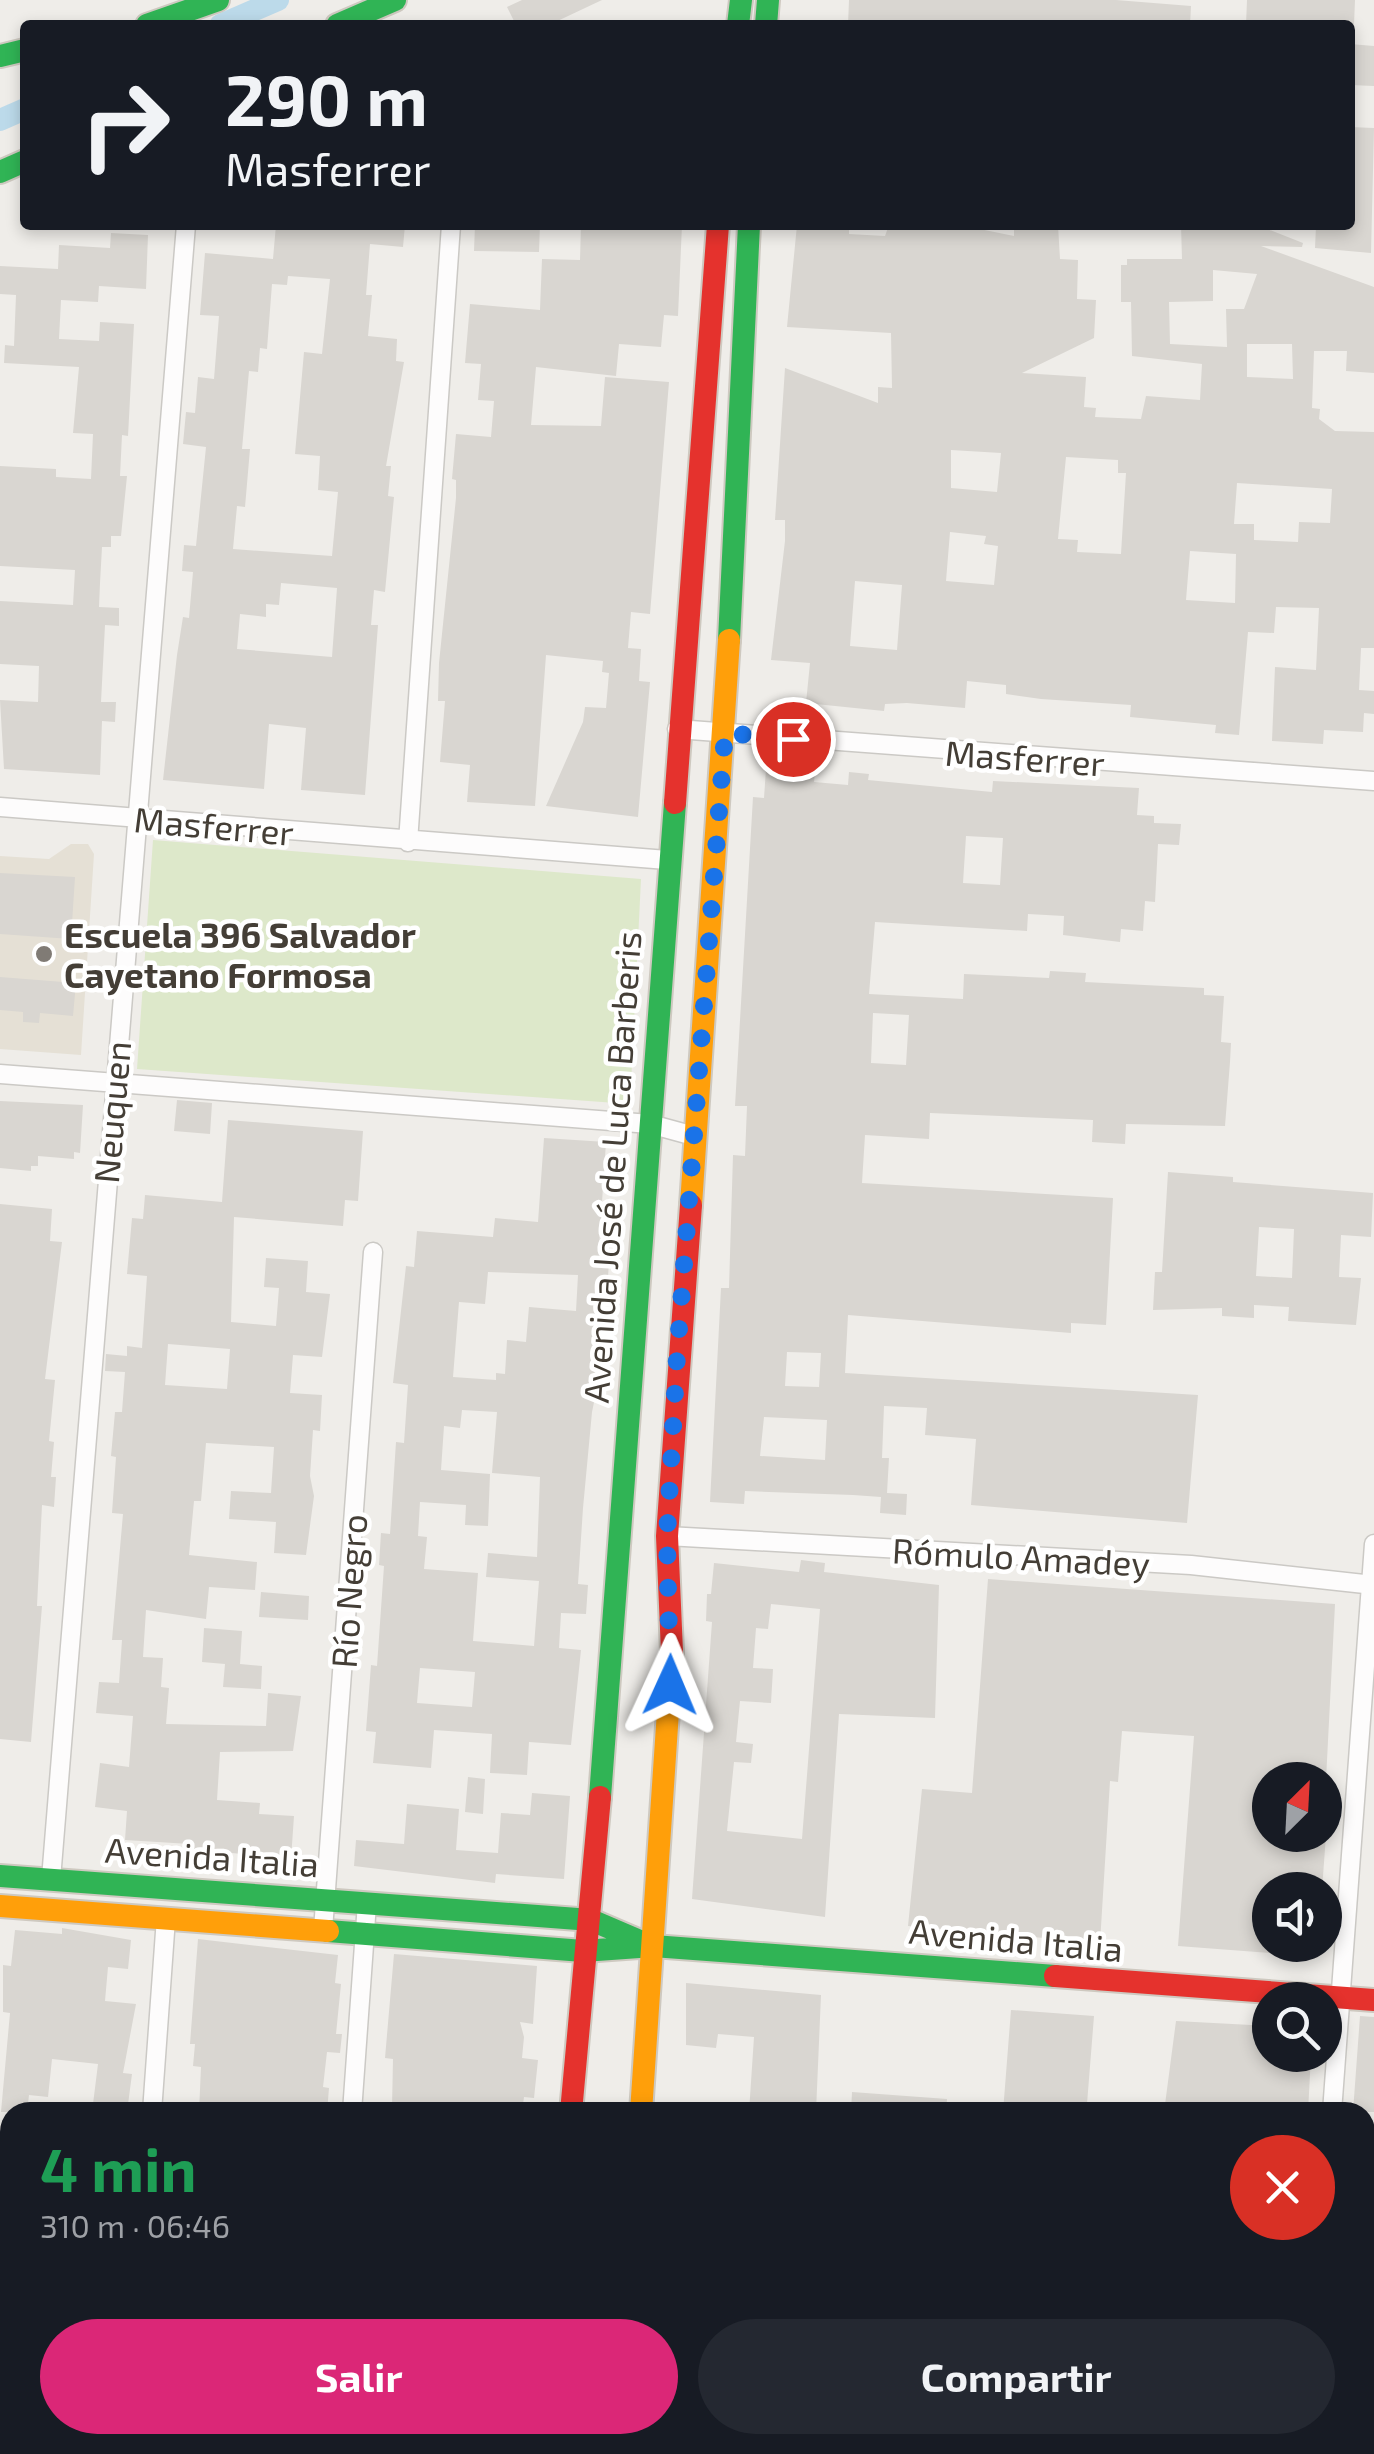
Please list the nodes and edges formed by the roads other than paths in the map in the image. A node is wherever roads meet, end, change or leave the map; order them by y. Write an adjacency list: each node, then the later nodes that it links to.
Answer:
1 (218, 0): 3 (main road)
2 (394, 0): 4 (main road)
3 (161, 20)
4 (348, 20)
5 (186, 230): 13 (street, Neuquen)
6 (452, 230): 14 (street)
7 (718, 230): 9 (main road, Avenida José de Luca Barberis)
8 (749, 230): 10 (main road)
9 (677, 730): 10 (street, Masferrer); 15 (main road, Avenida José de Luca Barberis)
10 (725, 733): 11 (street, Masferrer); 19 (main road)
11 (1374, 781)
12 (0, 806): 13 (street, Masferrer)
13 (136, 818): 14 (street, Masferrer); 17 (street, Neuquen)
14 (408, 842): 15 (street, Masferrer)
15 (667, 860): 18 (main road, Avenida José de Luca Barberis)
16 (0, 1074): 17 (street)
17 (113, 1082): 18 (street); 25 (street, Neuquen)
18 (650, 1124): 19 (street); 30 (main road, Avenida José de Luca Barberis)
19 (694, 1136): 21 (main road)
20 (373, 1252): 26 (street, Río Negro)
21 (667, 1536): 23 (street, Rómulo Amadey); 33 (main road)
22 (1374, 1544): 23 (street)
23 (1372, 1584): 35 (street)
24 (0, 1876): 25 (main road, Avenida Italia)
25 (51, 1880): 26 (main road, Avenida Italia)
26 (326, 1900): 27 (main road, Avenida Italia); 31 (street, Río Negro)
27 (368, 1903): 30 (main road, Avenida Italia); 32 (street)
28 (0, 1906): 29 (main road, Avenida Italia)
29 (166, 1918): 31 (main road, Avenida Italia); 40 (street)
30 (591, 1920): 33 (main road, Avenida Italia); 34 (main road, Avenida José de Luca Barberis)
31 (323, 1930): 32 (main road, Avenida Italia)
32 (365, 1934): 34 (main road, Avenida Italia); 41 (street)
33 (653, 1946): 34 (main road, Avenida Italia); 36 (main road, Avenida Italia); 43 (main road)
34 (584, 1951): 42 (main road, Avenida José de Luca Barberis)
35 (1342, 1985)
36 (1252, 1991)
37 (1342, 1998): 38 (main road, Avenida Italia)
38 (1374, 2000)
39 (1335, 2072): 44 (street)
40 (153, 2102)
41 (353, 2102)
42 (572, 2102)
43 (642, 2102)
44 (1333, 2102)

